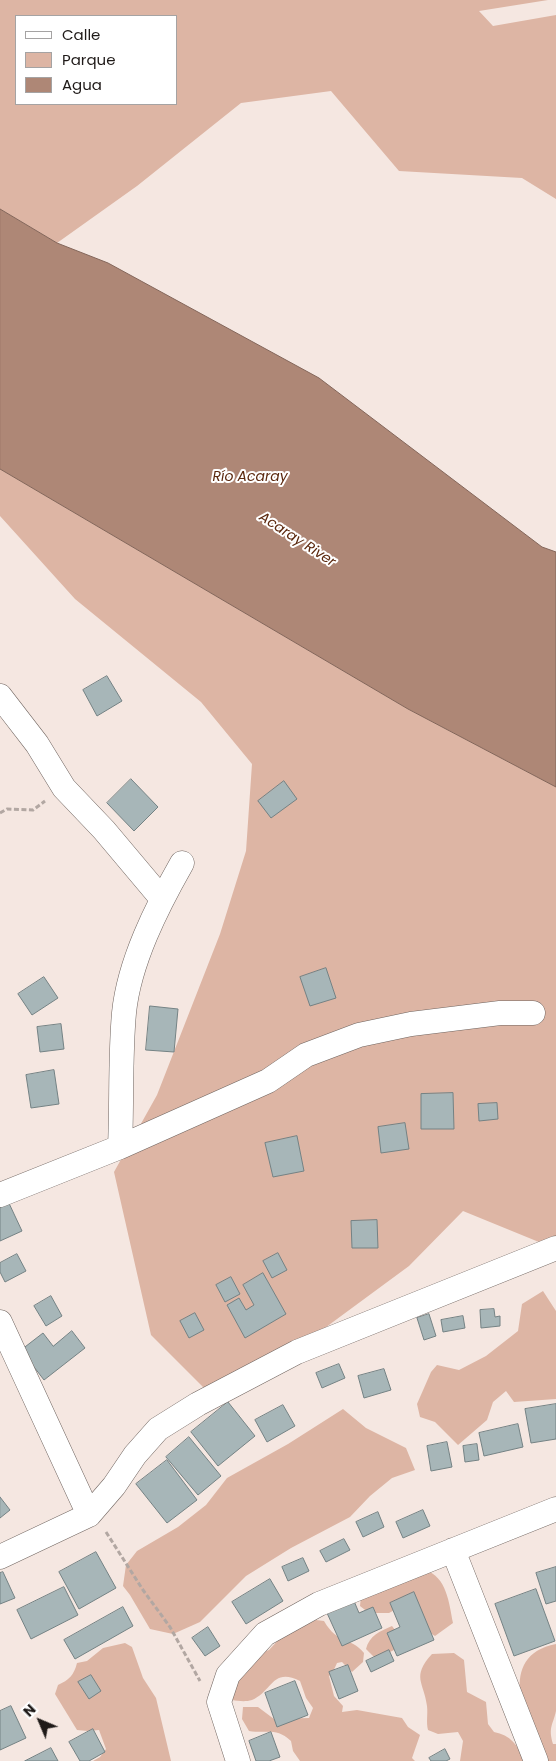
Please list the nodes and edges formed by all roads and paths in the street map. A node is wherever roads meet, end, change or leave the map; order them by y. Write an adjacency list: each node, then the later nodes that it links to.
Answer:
1 (0, 696): 2 (street)
2 (64, 788): 3 (path); 5 (street)
3 (0, 813)
4 (182, 864): 5 (street)
5 (162, 899): 7 (street)
6 (533, 1013): 7 (street)
7 (120, 1147): 8 (street)
8 (0, 1195)
9 (556, 1248): 12 (street)
10 (0, 1322): 12 (street)
11 (556, 1509): 13 (street)
12 (89, 1515): 14 (street); 15 (path)
13 (453, 1550): 15 (street); 17 (street)
14 (0, 1557)
15 (219, 1702): 16 (street)
16 (238, 1761)
17 (536, 1761)

